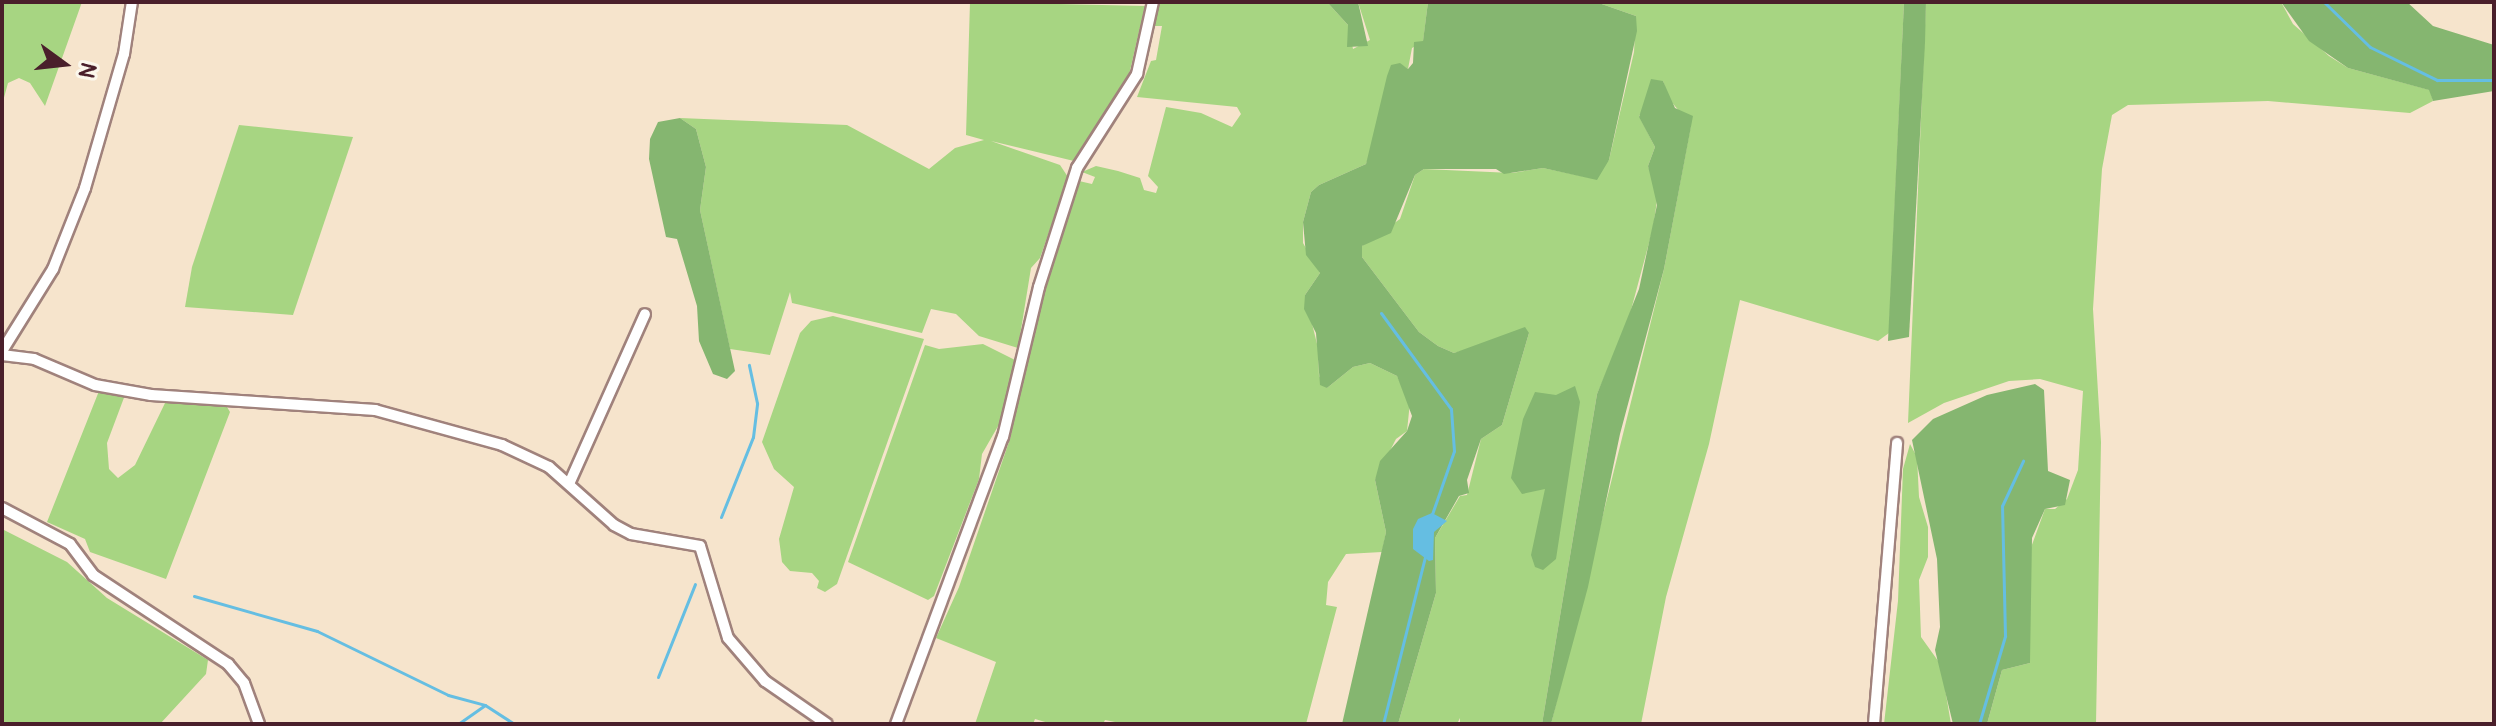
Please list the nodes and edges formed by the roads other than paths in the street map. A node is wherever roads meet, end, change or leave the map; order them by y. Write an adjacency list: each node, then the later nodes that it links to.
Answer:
1 (132, 2): 4 (street)
2 (1153, 2): 10 (street)
3 (645, 314): 6 (street)
4 (2, 353): 6 (street)
5 (1897, 443): 11 (street)
6 (569, 484): 9 (street)
7 (2, 508): 8 (street)
8 (259, 724)
9 (827, 724)
10 (896, 724)
11 (1874, 724)

